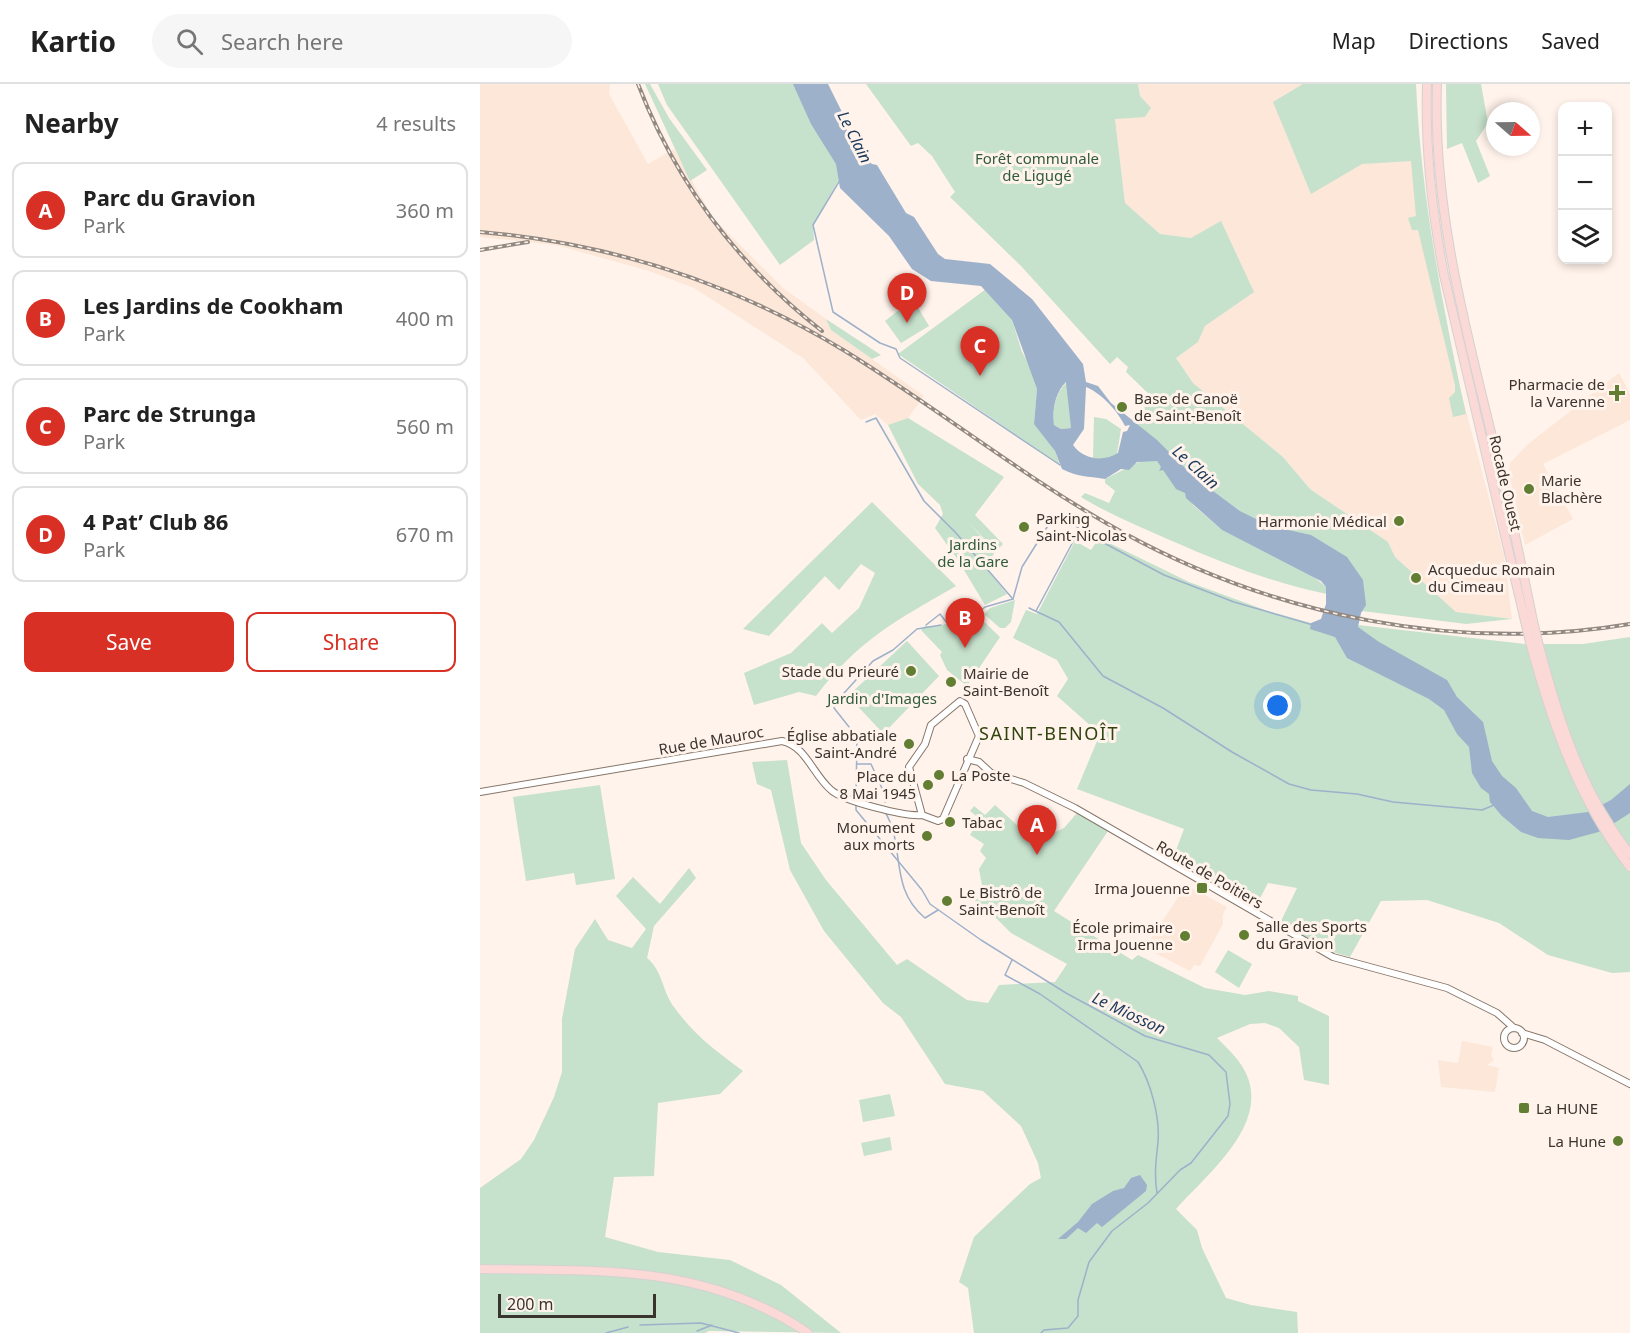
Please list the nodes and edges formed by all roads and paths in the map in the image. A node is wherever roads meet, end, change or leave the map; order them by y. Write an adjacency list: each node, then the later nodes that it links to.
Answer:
1 (1427, 84): 3 (main road, Rocade Ouest)
2 (1437, 84): 3 (main road, Rocade Ouest)
3 (1529, 621): 7 (main road, Rocade Ouest, bridge)
4 (976, 747): 5 (street); 6 (street); 9 (street)
5 (967, 759): 6 (street, Route de Poitiers); 9 (street, Rue de Mauroc)
6 (979, 762): 12 (street, Route de Poitiers)
7 (1584, 789): 10 (main road, Rocade Ouest); 11 (main road, Rocade Ouest)
8 (480, 792): 9 (street, Rue de Mauroc)
9 (922, 815)
10 (1630, 854)
11 (1630, 867)
12 (1502, 1019): 13 (street, Route de Poitiers); 15 (street)
13 (1514, 1028): 14 (street); 15 (street)
14 (1522, 1033): 16 (street); 17 (street)
15 (1504, 1034): 17 (street)
16 (1537, 1039): 17 (street); 18 (street)
17 (1521, 1044)
18 (1630, 1084)
19 (480, 1269): 20 (main road)
20 (808, 1333)

